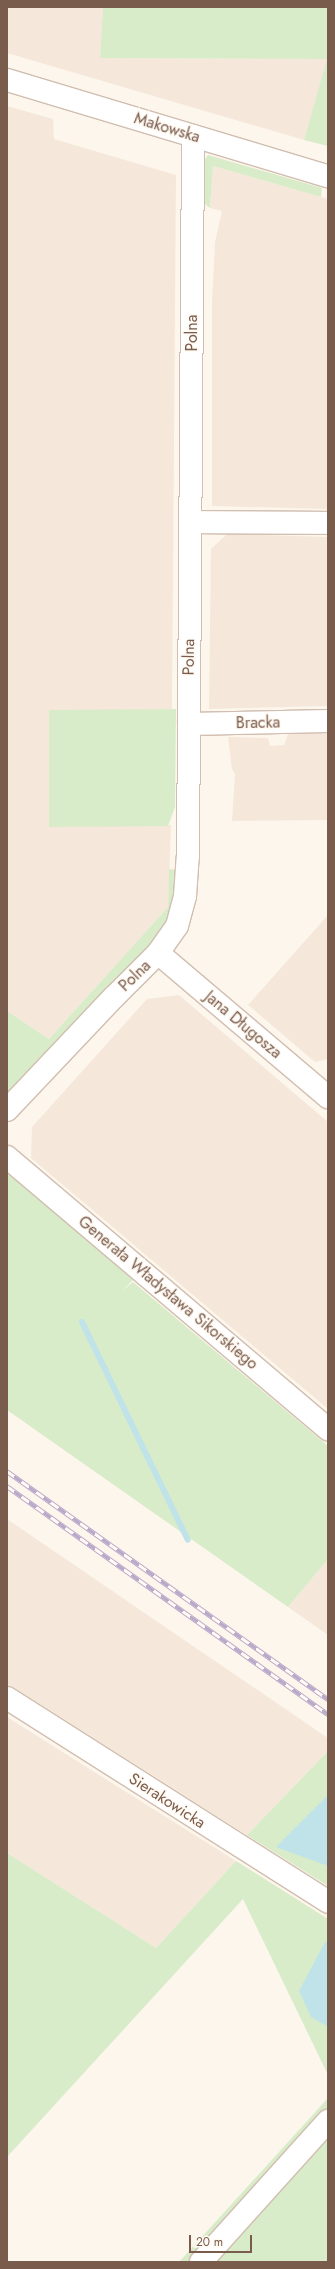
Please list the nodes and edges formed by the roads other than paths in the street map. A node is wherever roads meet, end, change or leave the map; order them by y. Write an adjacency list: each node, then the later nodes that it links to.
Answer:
1 (7, 80): 2 (street, Makowska)
2 (193, 136): 3 (street, Makowska); 4 (street, Polna)
3 (328, 176)
4 (191, 522): 5 (street); 7 (street, Polna)
5 (328, 523)
6 (328, 721): 7 (street, Bracka)
7 (189, 724): 8 (street, Polna)
8 (158, 953): 9 (street, Jana Długosza); 10 (street, Polna)
9 (327, 1094)
10 (7, 1110)
11 (7, 1157): 12 (street, Generała Władysława Sikorskiego)
12 (328, 1429)
13 (7, 1698): 14 (street, Sierakowicka)
14 (328, 1902)
15 (328, 2121): 16 (street)
16 (201, 2262)

